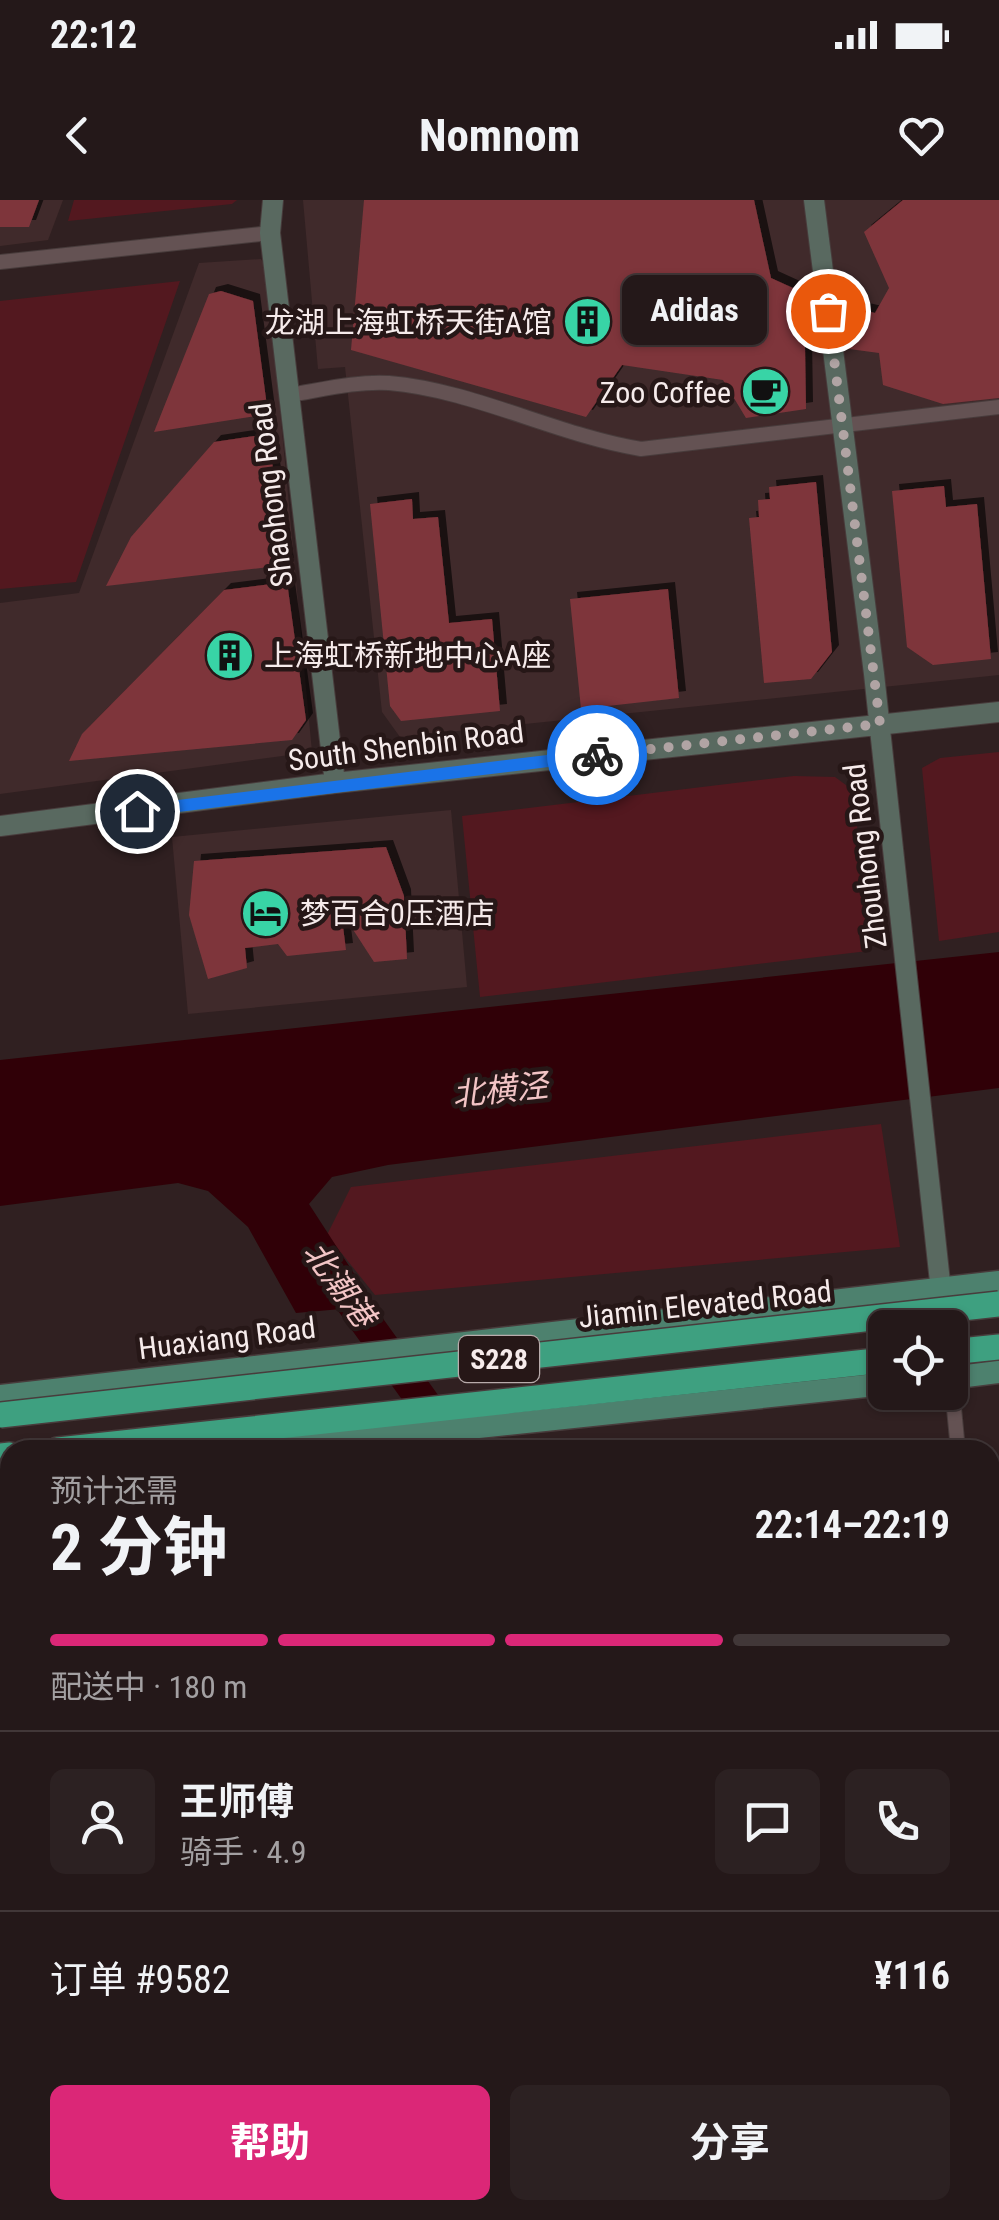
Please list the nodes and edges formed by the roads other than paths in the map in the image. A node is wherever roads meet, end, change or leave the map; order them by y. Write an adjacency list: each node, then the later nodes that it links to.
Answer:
1 (273, 200): 3 (street, Shaohong Road)
2 (814, 200): 7 (street, Zhouhong Road)
3 (270, 233): 4 (street); 5 (street, Shaohong Road)
4 (0, 262)
5 (289, 395): 7 (street); 10 (street, Shaohong Road)
6 (999, 407): 7 (street)
7 (842, 422): 9 (street, Zhouhong Road)
8 (999, 712): 9 (street, South Shenbin Road)
9 (880, 724): 10 (street, South Shenbin Road); 13 (street, Zhouhong Road)
10 (335, 783): 11 (street, South Shenbin Road)
11 (0, 826)
12 (999, 1282): 13 (main road, Huaxiang Road)
13 (940, 1288): 15 (street, Zhouhong Road); 22 (main road, Huaxiang Road)
14 (999, 1304): 24 (highway, Jiamin Elevated Road / S228, bridge)
15 (943, 1310)
16 (999, 1347): 17 (highway)
17 (968, 1360)
18 (868, 1362): 25 (highway, S228)
19 (968, 1369): 20 (main road)
20 (999, 1372)
21 (868, 1386): 26 (main road)
22 (0, 1396)
23 (954, 1410): 27 (street)
24 (0, 1415)
25 (150, 1440)
26 (360, 1440)
27 (957, 1440)

